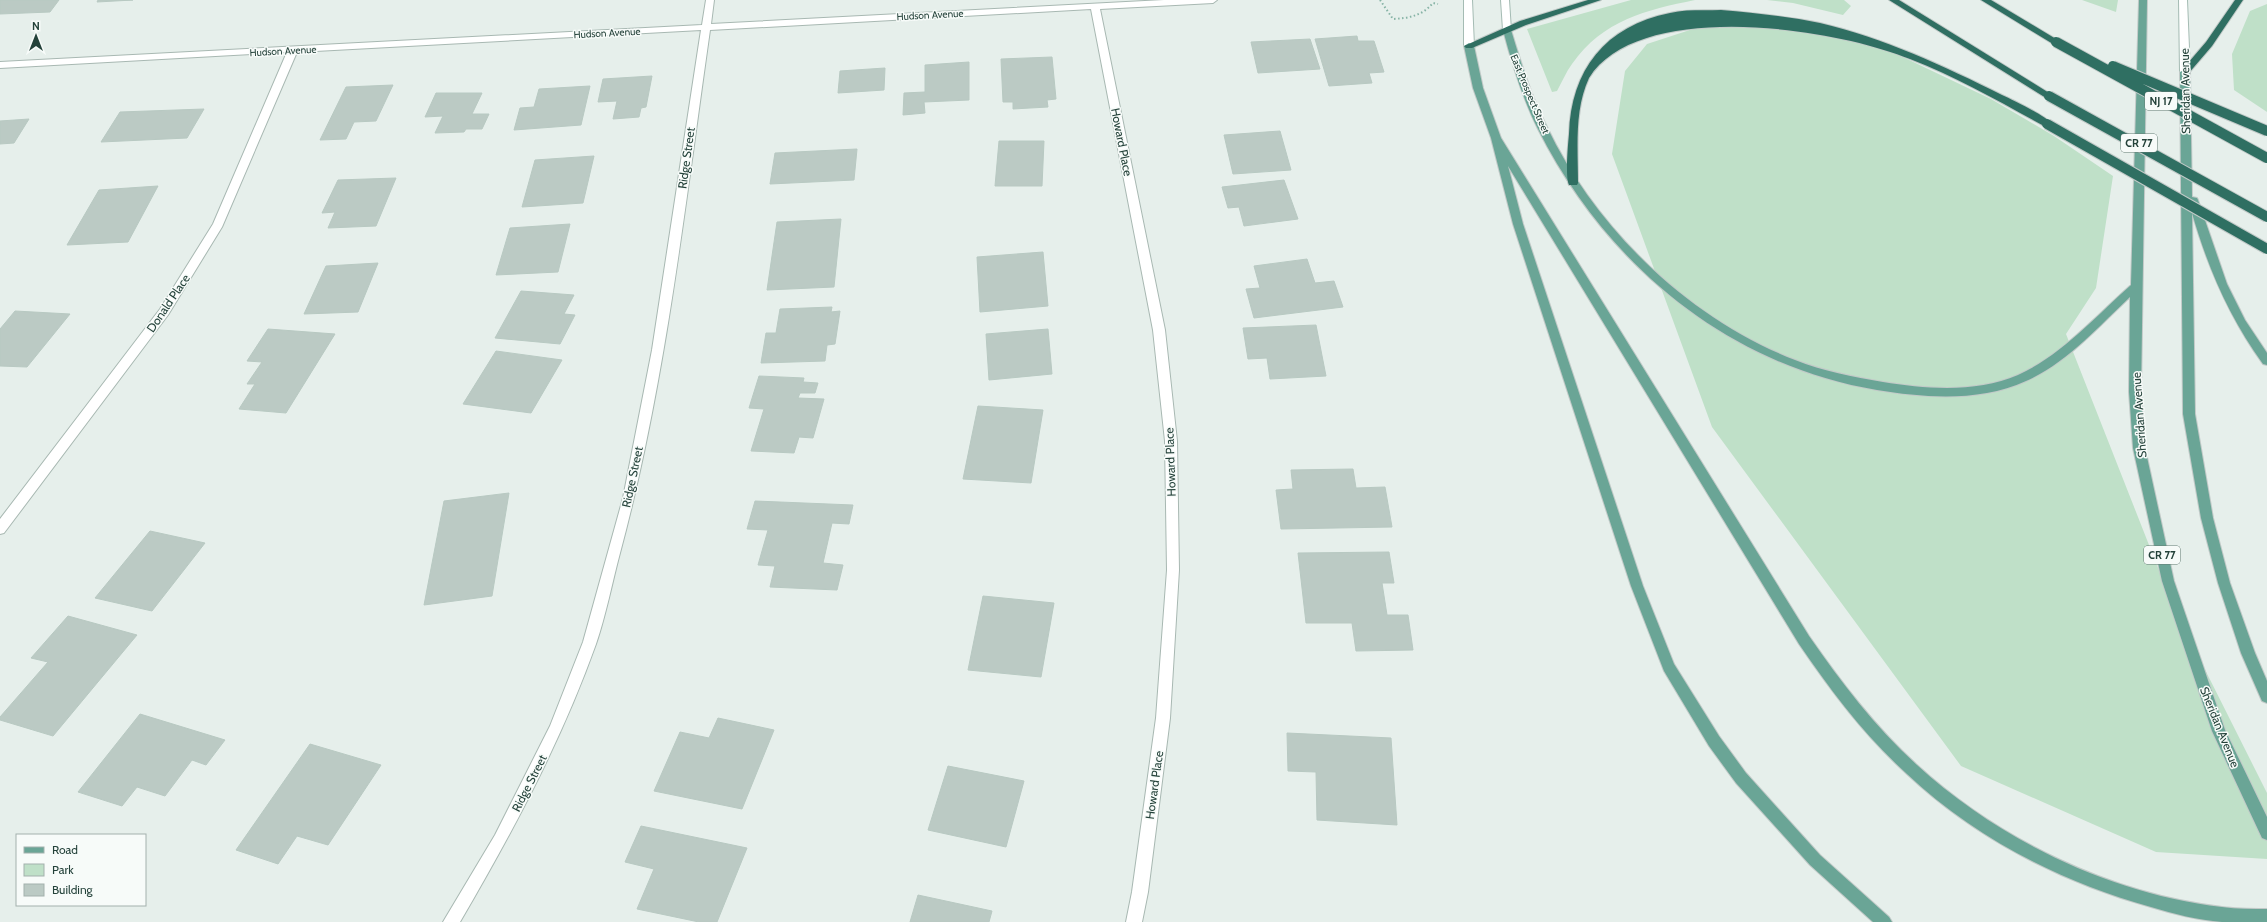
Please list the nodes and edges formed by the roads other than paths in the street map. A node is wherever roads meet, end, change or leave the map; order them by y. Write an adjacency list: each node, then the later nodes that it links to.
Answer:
1 (710, 0): 12 (street, Ridge Street)
2 (1213, 0): 11 (street, Hudson Avenue)
3 (1505, 0): 13 (street, East Prospect Street)
4 (1597, 0): 13 (highway)
5 (1893, 0): 24 (highway, bridge)
6 (1985, 0): 14 (highway, NJ 17)
7 (2143, 0): 26 (main road, Sheridan Avenue / CR 77)
8 (2183, 0): 18 (street, Sheridan Avenue)
9 (2239, 0): 18 (highway)
10 (1467, 3): 15 (street)
11 (1095, 6): 12 (street, Hudson Avenue); 33 (street, Howard Place)
12 (705, 28): 16 (street, Hudson Avenue); 32 (street, Ridge Street)
13 (1507, 30): 15 (highway); 22 (main road, East Prospect Street)
14 (2056, 42): 19 (highway, bridge); 21 (highway, NJ 17, bridge)
15 (1469, 46): 20 (main road)
16 (293, 50): 17 (street, Hudson Avenue); 28 (street, Donald Place)
17 (0, 65)
18 (2185, 72): 23 (main road, Sheridan Avenue)
19 (2267, 131)
20 (1496, 138): 31 (main road); 34 (main road)
21 (2267, 158)
22 (1573, 182): 25 (highway, bridge); 26 (main road, East Prospect Street)
23 (2187, 182): 27 (main road); 29 (main road, Sheridan Avenue)
24 (2267, 217)
25 (2267, 249)
26 (2136, 286): 30 (main road, Sheridan Avenue / CR 77)
27 (2267, 361)
28 (0, 530)
29 (2267, 698)
30 (2267, 833)
31 (2267, 917)
32 (451, 922)
33 (1134, 922)
34 (1884, 922)

